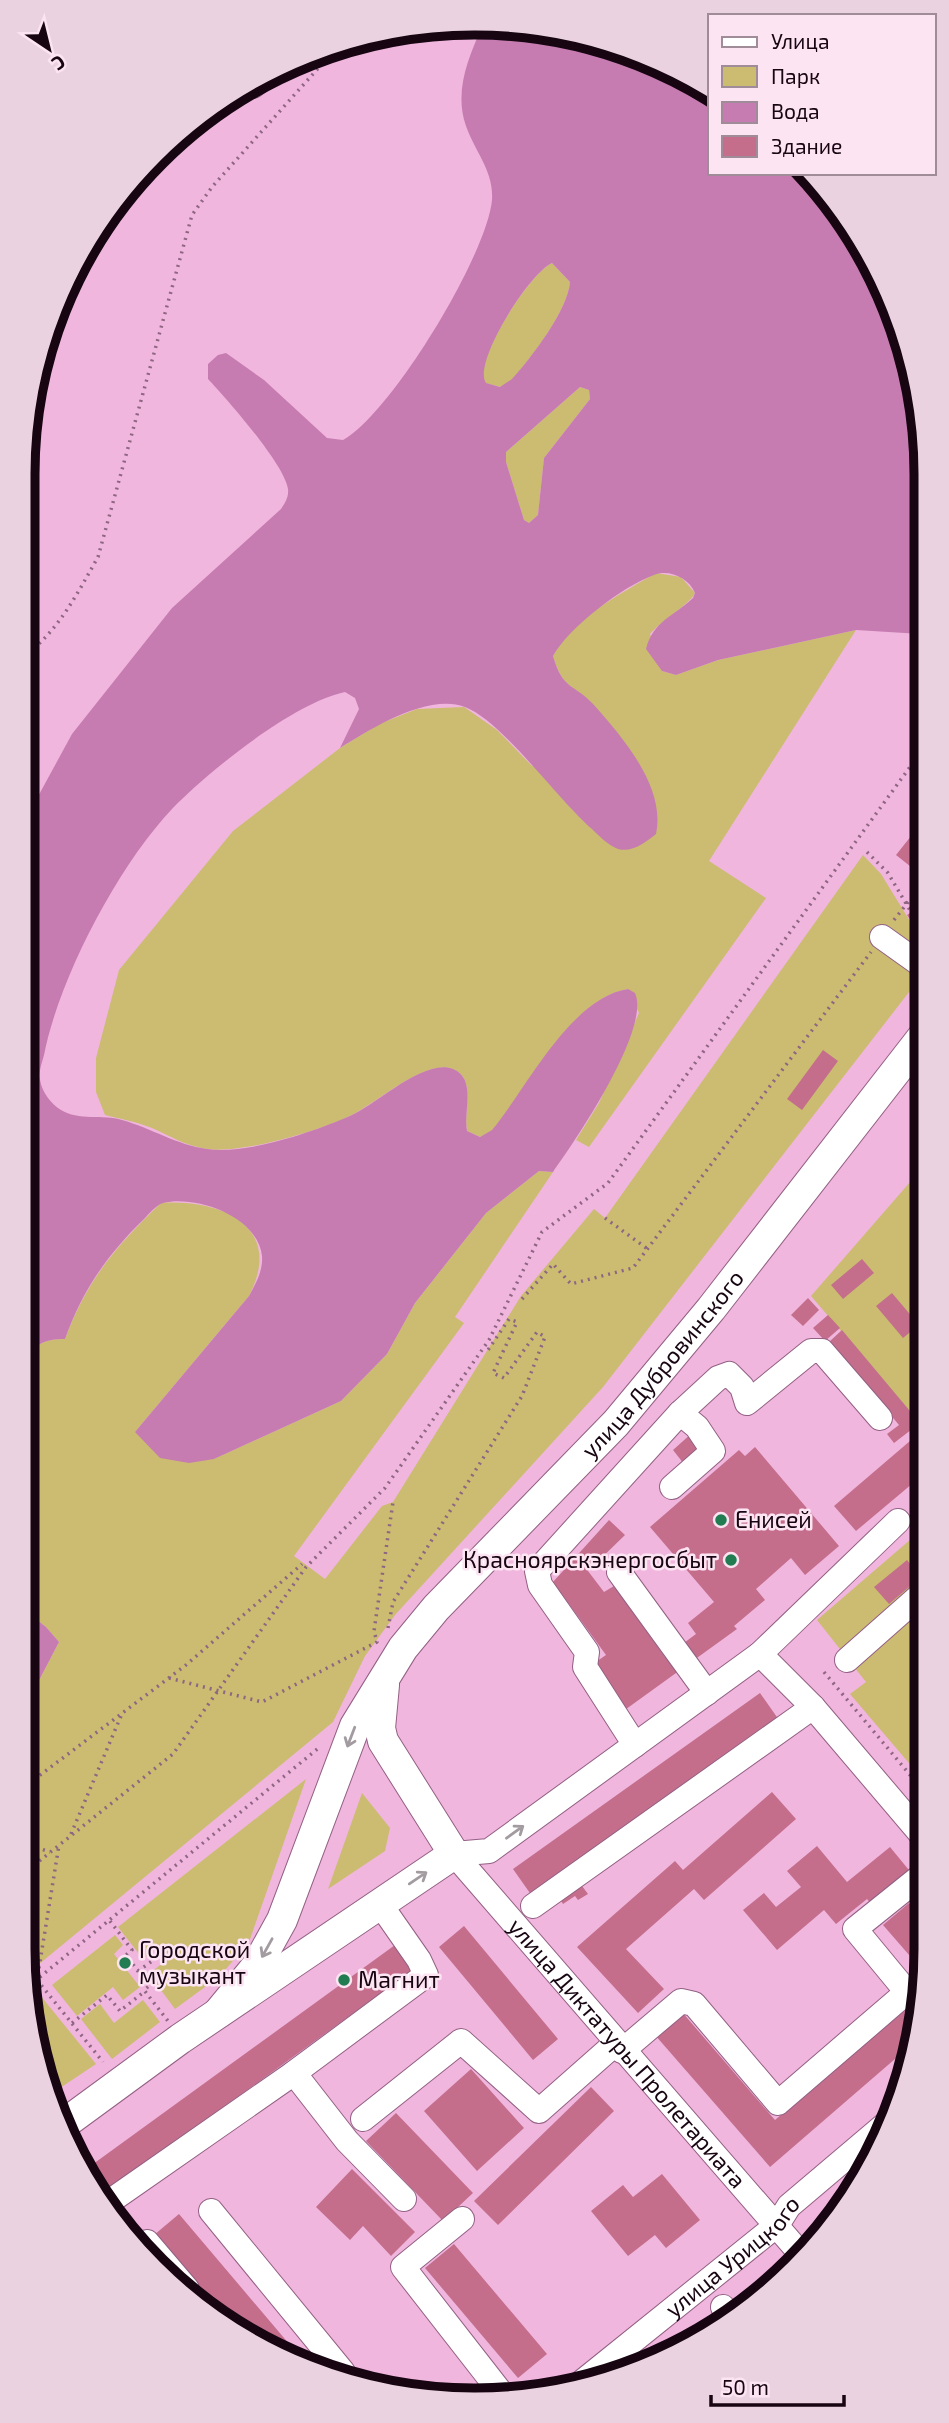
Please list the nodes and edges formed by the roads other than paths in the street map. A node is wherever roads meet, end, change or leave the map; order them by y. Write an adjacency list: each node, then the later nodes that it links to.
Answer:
1 (882, 937): 2 (street)
2 (914, 960)
3 (914, 1048): 12 (main road, улица Дубровинского)
4 (680, 1413): 5 (street); 6 (street); 15 (street)
5 (880, 1418)
6 (672, 1487)
7 (898, 1521): 10 (street)
8 (619, 1572): 13 (street)
9 (914, 1601): 11 (street)
10 (760, 1654): 13 (street); 14 (street)
11 (847, 1660)
12 (385, 1678): 17 (main road, улица Дубровинского); 21 (main road, улица Дубровинского, one-way to 21)
13 (707, 1693): 15 (street)
14 (813, 1707): 16 (street); 20 (street)
15 (635, 1745): 17 (street, one-way to 15)
16 (914, 1826)
17 (453, 1854): 19 (main road, улица Дубровинского, one-way to 17); 22 (street, улица Диктатуры Пролетариата)
18 (914, 1882): 22 (street)
19 (380, 1904): 21 (main road, улица Дубровинского); 23 (street)
20 (533, 1906)
21 (219, 2012): 25 (main road, улица Дубровинского)
22 (619, 2047): 24 (street); 31 (street, улица Диктатуры Пролетариата)
23 (294, 2073): 27 (street); 28 (street)
24 (363, 2119)
25 (69, 2120)
26 (873, 2135): 31 (street, улица Урицкого)
27 (113, 2199)
28 (404, 2199)
29 (211, 2211): 33 (street)
30 (462, 2219): 35 (street)
31 (777, 2225): 32 (street, улица Диктатуры Пролетариата); 34 (street, улица Урицкого)
32 (796, 2248)
33 (339, 2367)
34 (596, 2371)
35 (497, 2387)

